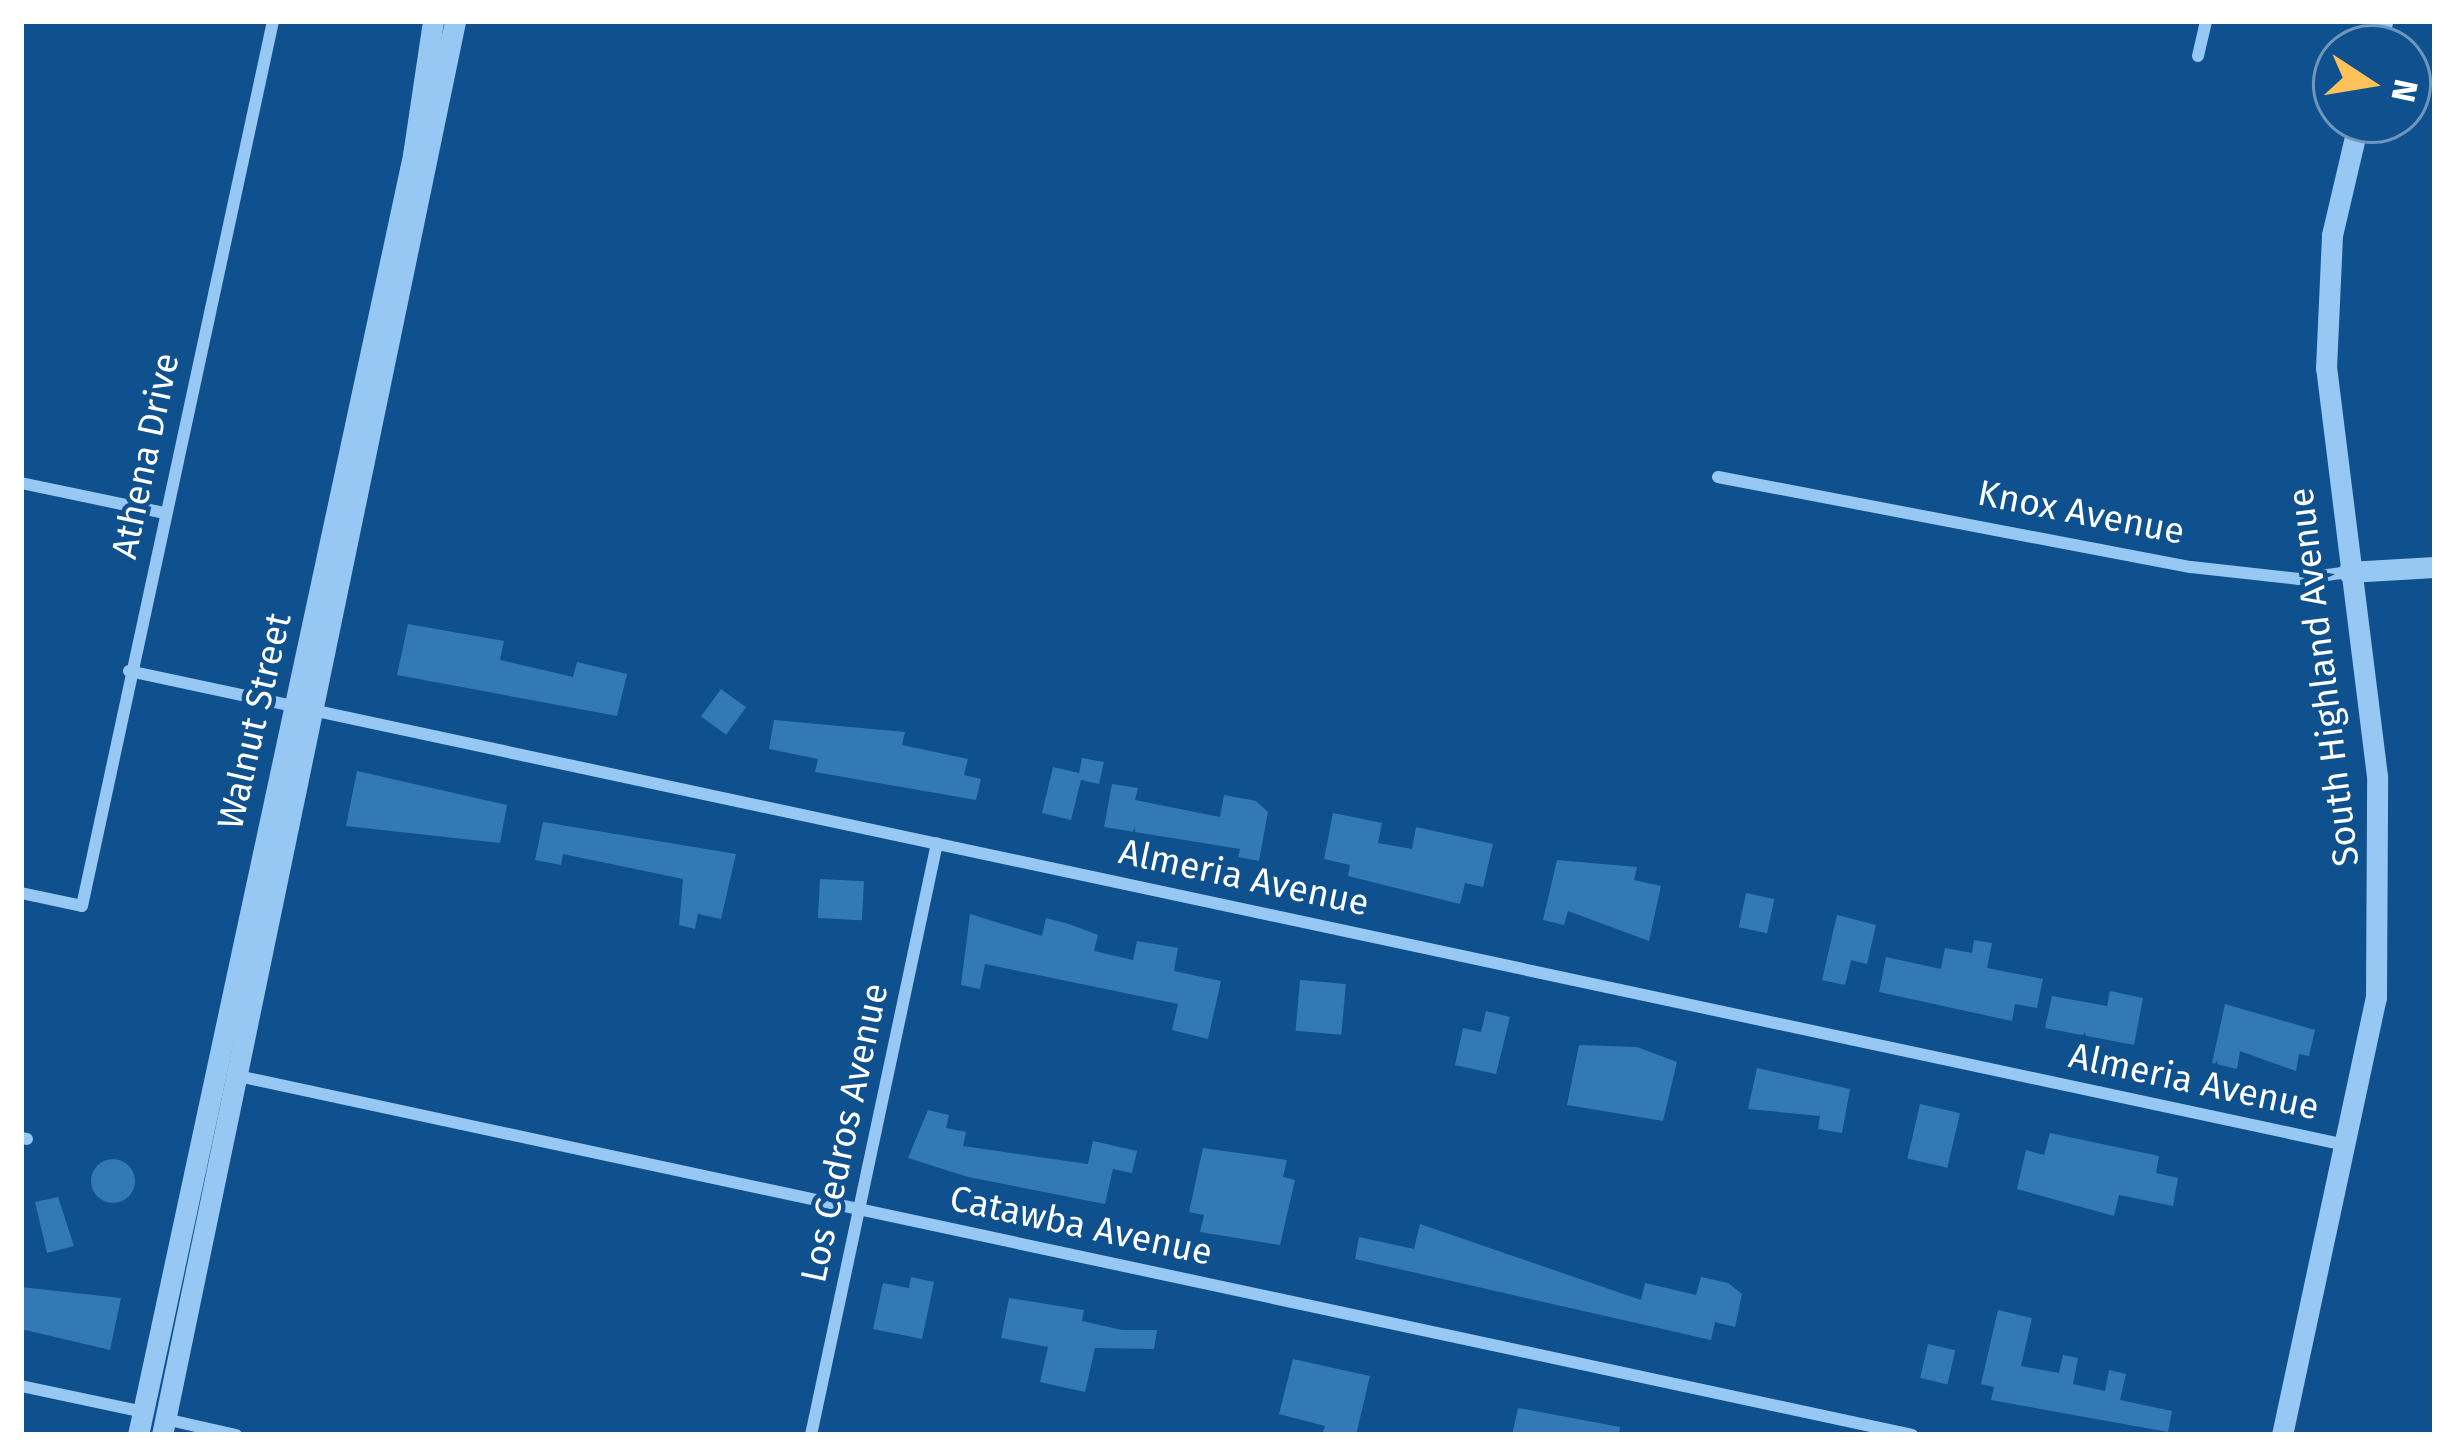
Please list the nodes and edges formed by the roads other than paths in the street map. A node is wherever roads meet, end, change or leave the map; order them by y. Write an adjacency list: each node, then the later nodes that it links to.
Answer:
1 (273, 21): 9 (street, Athena Drive)
2 (433, 21): 13 (street, Walnut Street)
3 (455, 21): 14 (street, Walnut Street)
4 (2206, 21): 5 (street)
5 (2198, 56)
6 (2354, 144): 11 (street, South Highland Avenue)
7 (1718, 476): 11 (street, Knox Avenue)
8 (21, 483): 9 (street)
9 (164, 513): 12 (street, Athena Drive)
10 (2435, 567): 11 (street, Knox Avenue)
11 (2348, 572): 18 (street, South Highland Avenue)
12 (129, 671): 13 (street, Almeria Avenue); 16 (street, Athena Drive)
13 (293, 706): 14 (street, Almeria Avenue); 21 (street, Walnut Street)
14 (316, 711): 15 (street, Almeria Avenue); 17 (street, Walnut Street)
15 (937, 843): 18 (street, Almeria Avenue); 19 (street, Los Cedros Avenue)
16 (21, 893)
17 (238, 1076): 19 (street, Catawba Avenue); 22 (street, Walnut Street)
18 (2346, 1145): 26 (street, South Highland Avenue)
19 (859, 1209): 24 (street, Los Cedros Avenue); 25 (street, Catawba Avenue)
20 (21, 1386): 21 (street)
21 (140, 1424)
22 (164, 1427): 23 (street)
23 (236, 1435)
24 (811, 1435)
25 (1912, 1435)
26 (2282, 1435)

